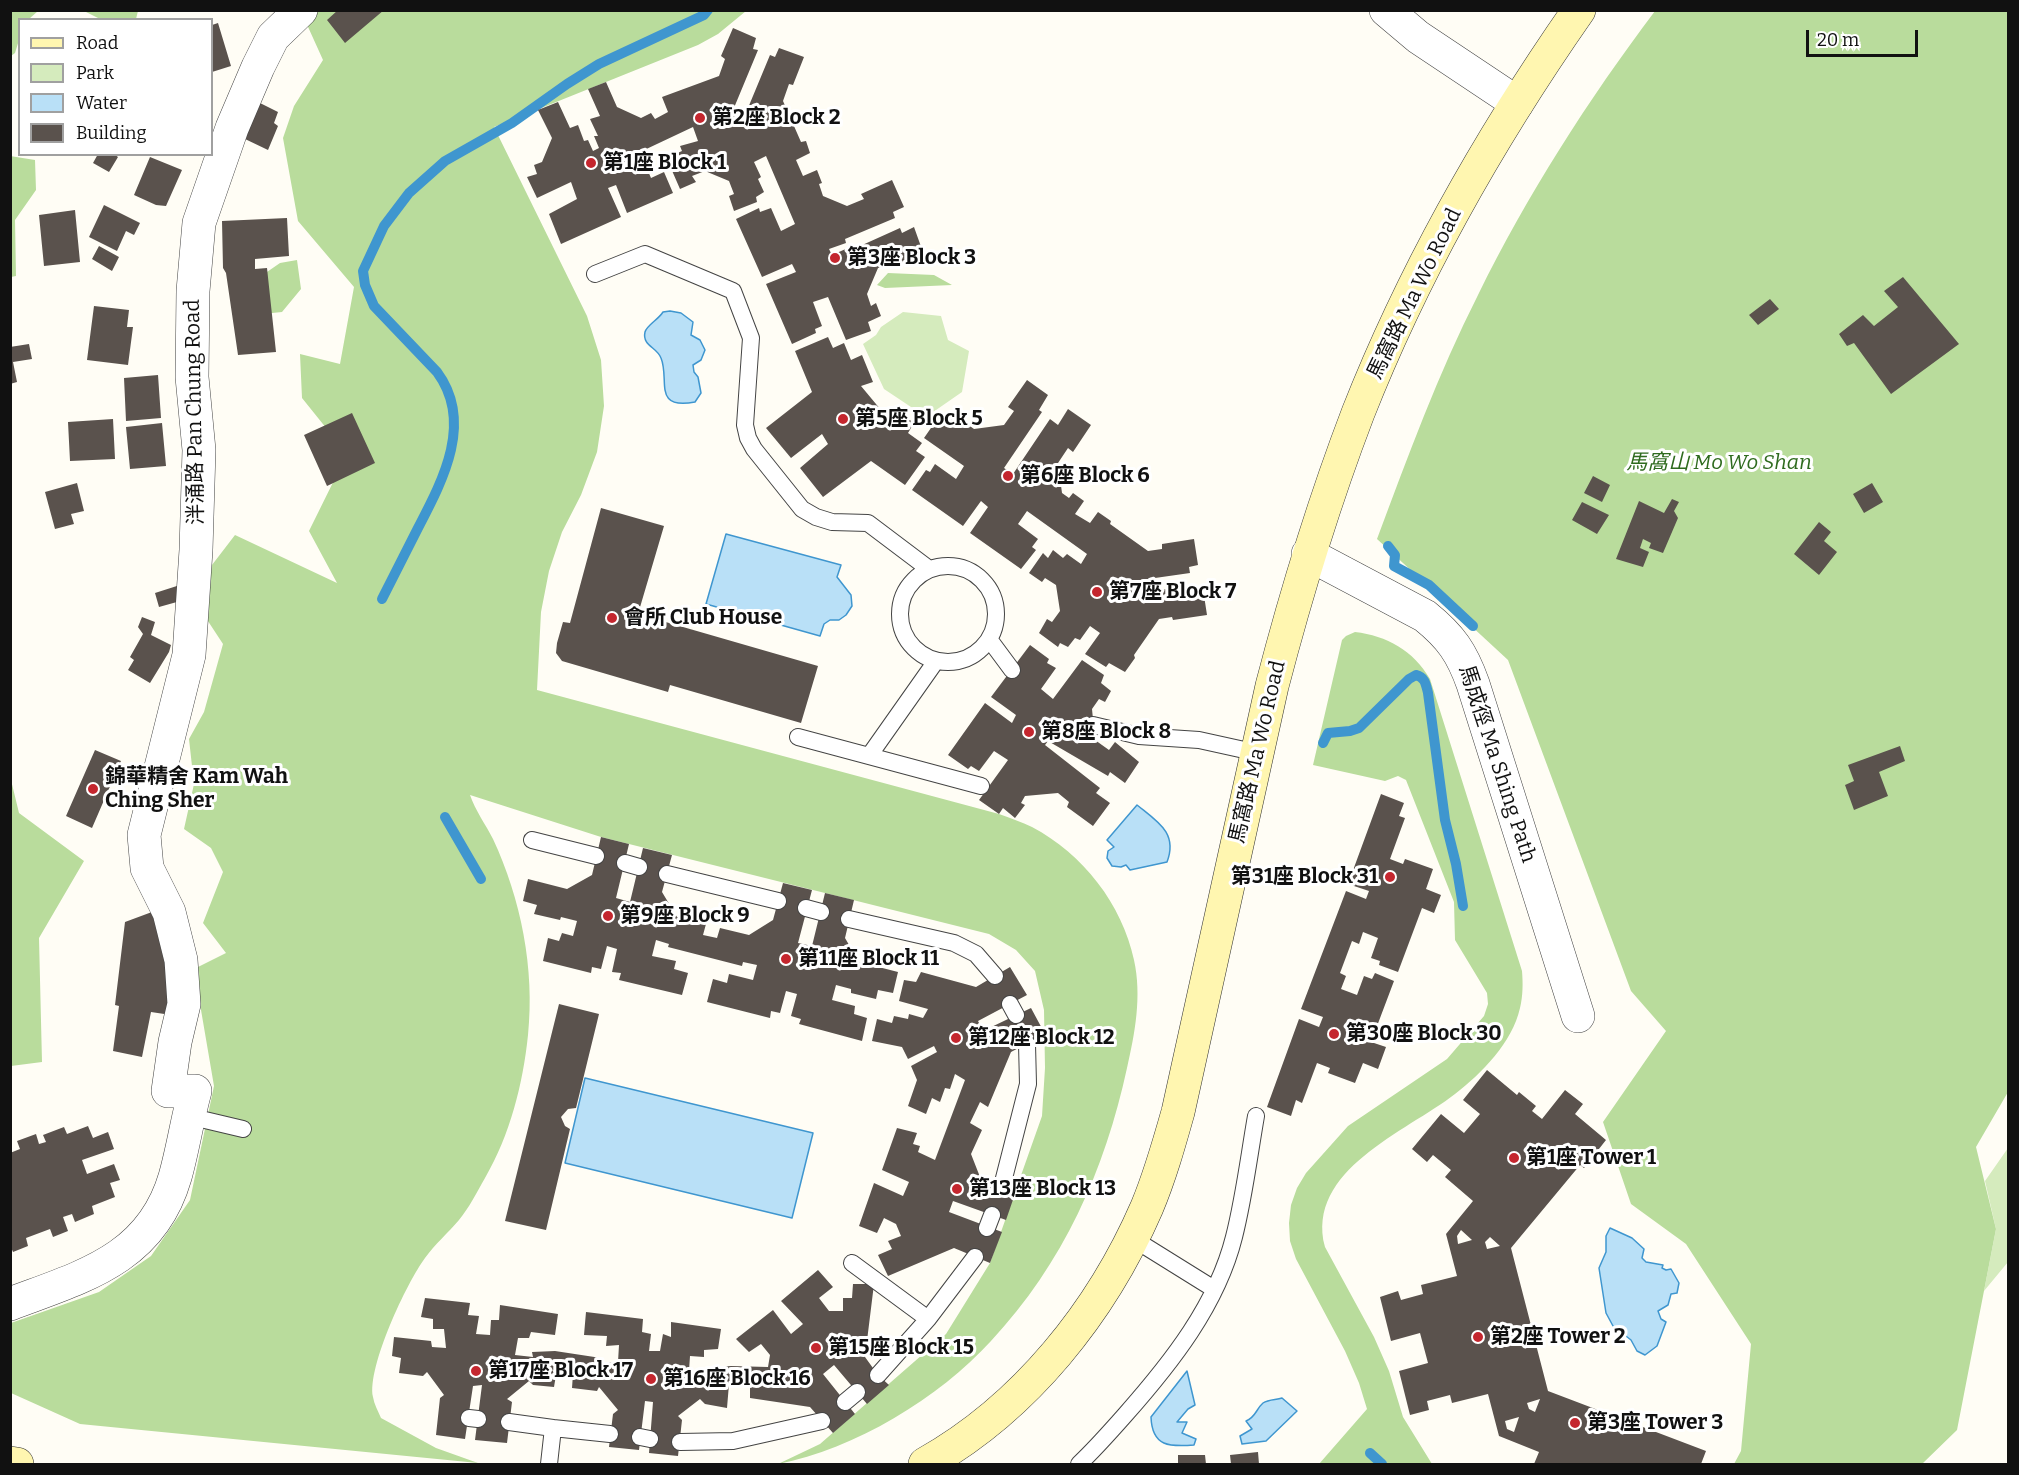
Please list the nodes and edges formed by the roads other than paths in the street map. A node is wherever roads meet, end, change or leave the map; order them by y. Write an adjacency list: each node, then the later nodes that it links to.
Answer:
1 (301, 10): 24 (street, 泮涌路 Pan Chung Road)
2 (1386, 10): 4 (street)
3 (1579, 10): 4 (street, 馬窩路 Ma Wo Road)
4 (1517, 103): 6 (street, 馬窩路 Ma Wo Road)
5 (595, 274): 7 (lane)
6 (1308, 554): 13 (street, 馬窩路 Ma Wo Road); 22 (street, 馬成徑 Ma Shing Path)
7 (929, 570): 8 (lane); 9 (lane)
8 (989, 639): 9 (lane); 10 (lane)
9 (936, 661): 14 (lane)
10 (1012, 670)
11 (1093, 725): 13 (lane)
12 (798, 737): 14 (lane)
13 (1258, 753): 28 (street, 馬窩路 Ma Wo Road)
14 (869, 756): 15 (lane)
15 (981, 786)
16 (532, 840): 17 (lane)
17 (596, 856)
18 (667, 874): 19 (lane)
19 (778, 901)
20 (849, 919): 21 (lane)
21 (995, 976)
22 (1578, 1016)
23 (1027, 1044): 27 (lane)
24 (188, 1116): 26 (lane); 32 (street)
25 (1256, 1116): 31 (lane)
26 (243, 1129)
27 (1002, 1186)
28 (1132, 1238): 31 (lane); 43 (street, 馬窩路 Ma Wo Road)
29 (975, 1257): 33 (lane)
30 (852, 1263): 33 (lane)
31 (1214, 1289): 44 (lane)
32 (10, 1304)
33 (928, 1319): 34 (lane)
34 (878, 1375)
35 (822, 1421): 39 (lane)
36 (509, 1422): 37 (lane)
37 (553, 1428): 38 (lane); 42 (lane)
38 (610, 1434)
39 (680, 1442)
40 (10, 1463): 41 (street)
41 (17, 1464)
42 (549, 1464)
43 (925, 1464)
44 (1079, 1464)

